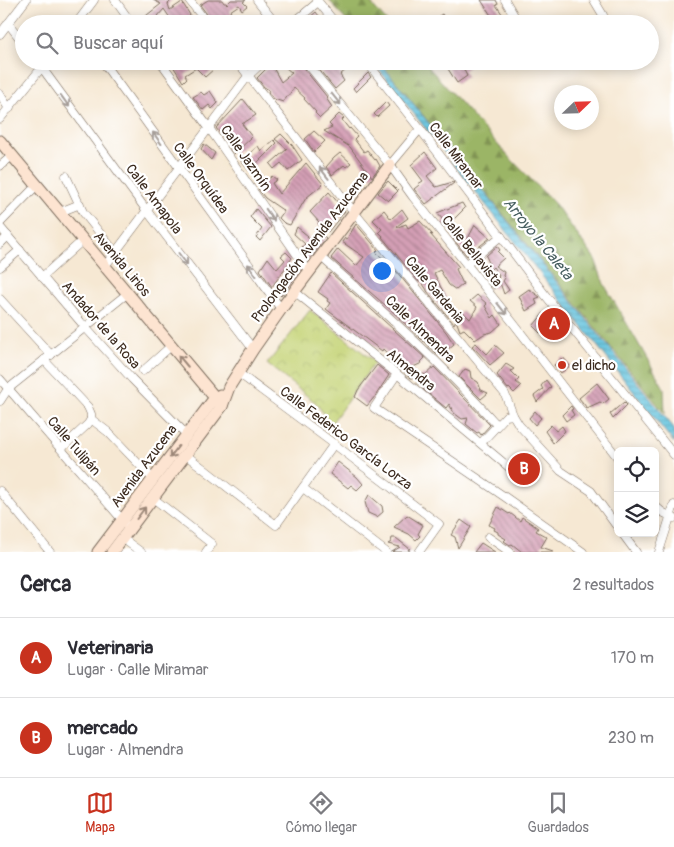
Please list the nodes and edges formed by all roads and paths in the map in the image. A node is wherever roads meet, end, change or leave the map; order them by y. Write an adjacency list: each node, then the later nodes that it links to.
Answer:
1 (26, 0): 17 (street)
2 (94, 0): 9 (street)
3 (115, 0): 10 (street)
4 (189, 0): 11 (street)
5 (258, 0): 12 (street)
6 (504, 0): 15 (street)
7 (594, 0): 16 (street)
8 (318, 1): 13 (street); 14 (street)
9 (83, 15)
10 (126, 15)
11 (201, 15)
12 (269, 15)
13 (302, 15)
14 (329, 15)
15 (513, 15)
16 (602, 15)
17 (8, 23): 18 (street); 19 (street)
18 (15, 32)
19 (0, 34)
20 (40, 70): 30 (street)
21 (43, 70): 42 (street, Calle Amapola, one-way to 42)
22 (108, 70): 38 (street, Calle Orquídea, one-way to 22)
23 (167, 70): 32 (street, Calle Jazmín)
24 (244, 70): 28 (street, Calle Gardenia)
25 (254, 70): 28 (street)
26 (313, 70): 36 (street, Calle Bellavista, one-way to 36)
27 (373, 70): 33 (street, Calle Miramar)
28 (248, 76): 32 (street); 44 (street, Calle Gardenia, one-way to 28)
29 (0, 94): 30 (street)
30 (9, 109): 31 (street)
31 (0, 119)
32 (209, 128): 38 (street); 56 (street, Calle Jazmín, one-way to 56)
33 (420, 129): 36 (street, Prolongación Avenida Azucema); 47 (street, Calle Miramar)
34 (0, 141): 35 (street, Avenida Lirios)
35 (12, 156): 37 (street); 40 (street, Avenida Lirios)
36 (390, 165): 44 (street, Prolongación Avenida Azucema); 53 (street, Calle Bellavista)
37 (0, 166)
38 (179, 169): 42 (street); 61 (street, Calle Orquídea, one-way to 38)
39 (66, 176): 41 (street)
40 (37, 185): 43 (street, Avenida Lirios); 45 (street)
41 (80, 204): 43 (street); 51 (street)
42 (147, 211): 51 (street); 64 (street, Calle Amapola, one-way to 64)
43 (60, 212): 48 (street, Avenida Lirios)
44 (354, 212): 52 (street, Prolongación Avenida Azucema); 74 (street, Calle Gardenia)
45 (0, 225): 46 (street, Andador de la Rosa)
46 (8, 236): 49 (street); 50 (street, Andador de la Rosa)
47 (502, 236): 53 (street); 83 (street, Calle Miramar)
48 (83, 240): 54 (street, Avenida Lirios); 57 (street)
49 (0, 244)
50 (20, 250): 55 (street); 57 (street, Andador de la Rosa)
51 (115, 252): 54 (street)
52 (320, 256): 56 (street, Prolongación Avenida Azucema); 76 (street, Calle Almendra)
53 (467, 264): 81 (street, Calle Bellavista, one-way to 81)
54 (104, 266): 59 (street, Avenida Lirios)
55 (0, 267)
56 (310, 270): 58 (street, Prolongación Avenida Azucema)
57 (42, 277): 62 (street, Andador de la Rosa)
58 (294, 291): 61 (street, Prolongación Avenida Azucema); 69 (street, Almendra)
59 (128, 293): 62 (street); 63 (street, Avenida Lirios)
60 (0, 299): 65 (street)
61 (281, 309): 64 (street, Prolongación Avenida Azucema)
62 (85, 327): 65 (street); 77 (street, Andador de la Rosa)
63 (171, 346): 67 (street); 73 (street, Avenida Lirios, one-way to 63)
64 (253, 349): 68 (street, Prolongación Avenida Azucema)
65 (51, 355): 66 (street)
66 (44, 360): 71 (street); 75 (street)
67 (144, 371)
68 (238, 372): 73 (street, Prolongación Avenida Azucema); 78 (street, Calle Federico García Lorza)
69 (397, 374): 79 (street, Almendra); 104 (street)
70 (0, 379): 71 (street, Calle Tulipán)
71 (8, 390): 72 (street); 80 (street, Calle Tulipán)
72 (0, 401)
73 (218, 403): 77 (street, Avenida Azucena); 82 (street, Avenida Azucena)
74 (513, 415): 76 (street); 92 (street, Calle Gardenia)
75 (91, 420): 80 (street); 85 (street)
76 (498, 425): 79 (street)
77 (187, 435): 85 (street, Avenida Azucena, one-way to 85)
78 (334, 444): 86 (street); 102 (street, Calle Federico García Lorza)
79 (481, 444): 84 (street, Almendra)
80 (60, 449): 93 (street, Calle Tulipán)
81 (614, 453)
82 (186, 455): 86 (street); 88 (street, Avenida Azucena)
83 (674, 455)
84 (511, 469)
85 (154, 479): 93 (street, Avenida Azucena)
86 (303, 488): 101 (street)
87 (0, 491): 96 (street)
88 (153, 498): 93 (street, Avenida Azucena, one-way to 88); 100 (street)
89 (674, 505): 91 (street)
90 (659, 509): 91 (street)
91 (672, 517): 106 (street)
92 (614, 523)
93 (125, 529): 97 (street, Avenida Azucena); 98 (street, Avenida Azucena); 99 (street, Calle Tulipán)
94 (488, 537): 103 (street)
95 (625, 537): 105 (street)
96 (50, 552)
97 (98, 552)
98 (112, 552)
99 (140, 552)
100 (206, 552)
101 (386, 552)
102 (419, 552)
103 (510, 552)
104 (583, 552)
105 (636, 552)
106 (659, 552)

